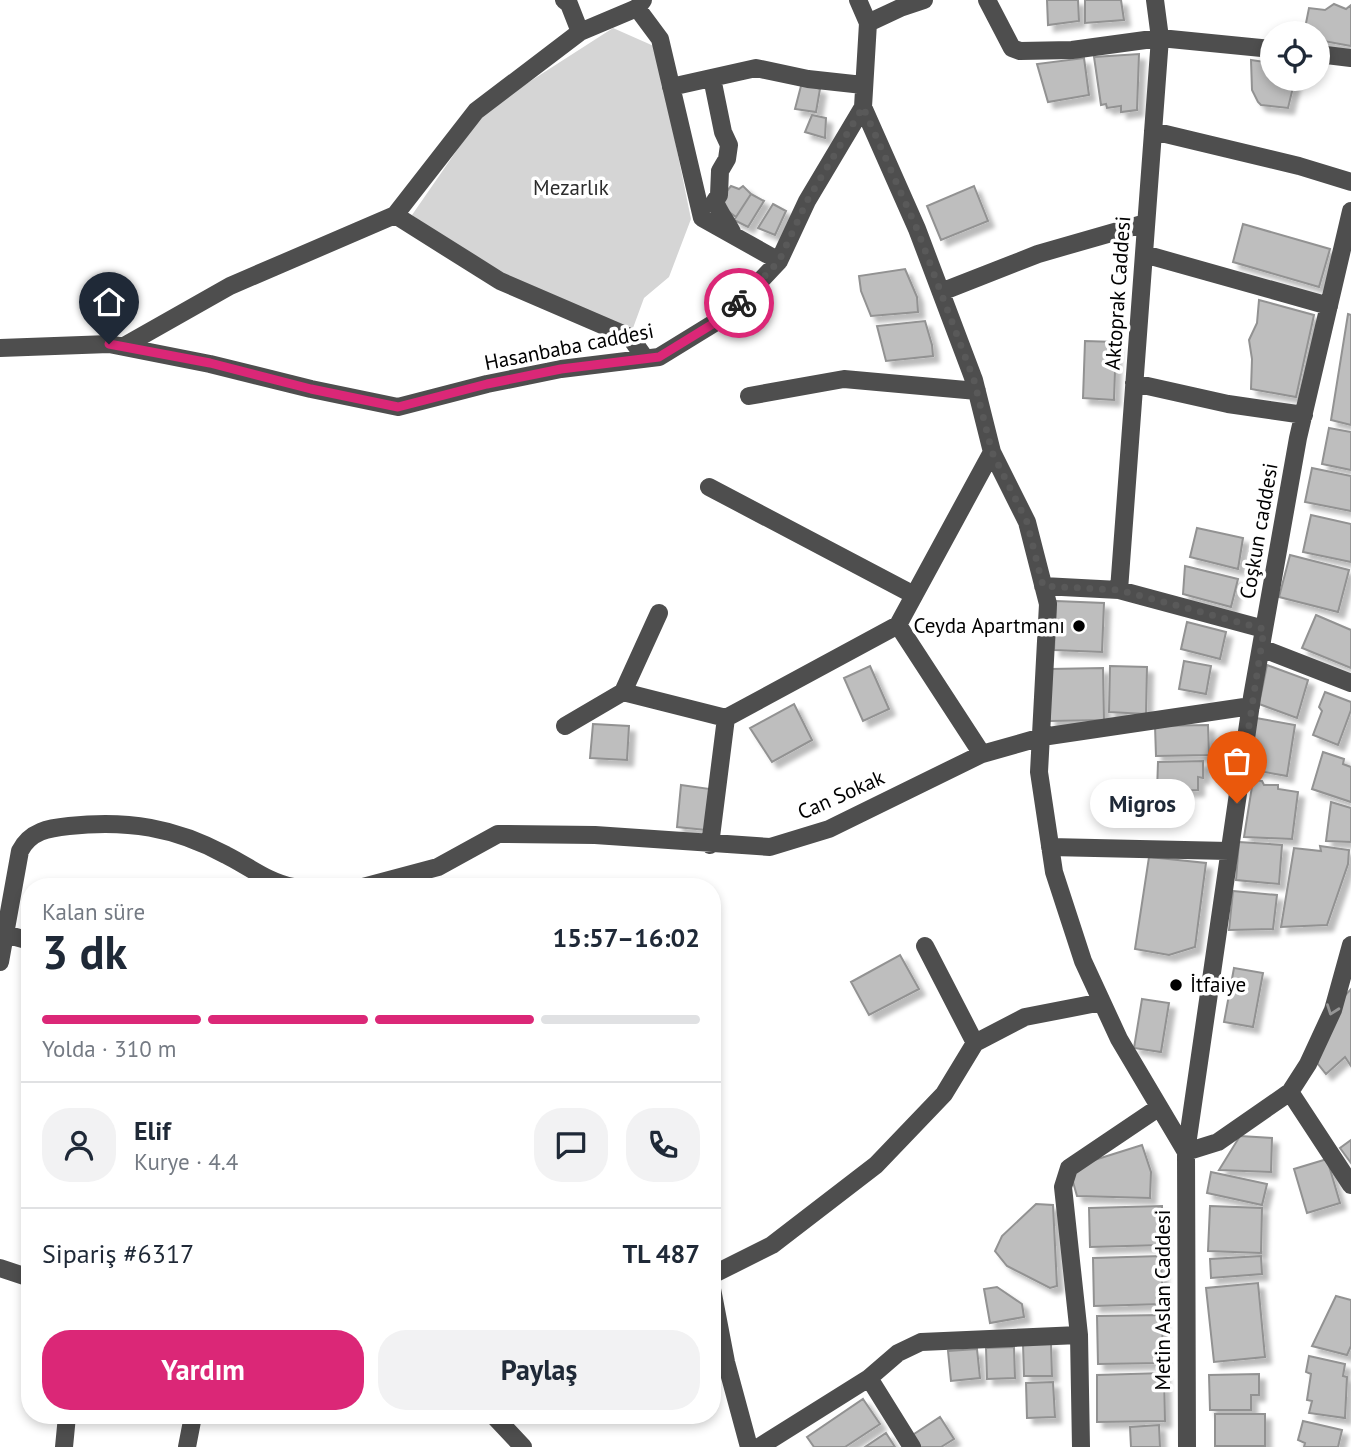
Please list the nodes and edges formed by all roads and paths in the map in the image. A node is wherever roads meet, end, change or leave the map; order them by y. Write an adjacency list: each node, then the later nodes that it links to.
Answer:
1 (564, 0): 8 (street)
2 (858, 0): 7 (street)
3 (924, 0): 7 (street)
4 (987, 0): 9 (street)
5 (1155, 0): 9 (street, Aktoprak Caddesi)
6 (640, 4): 8 (street); 15 (street)
7 (868, 23): 14 (street)
8 (580, 32): 20 (street)
9 (1160, 38): 10 (street); 17 (street, Aktoprak Caddesi)
10 (1260, 48)
11 (1330, 55): 12 (street)
12 (1351, 58)
13 (712, 78): 14 (street); 15 (street); 23 (street)
14 (863, 85): 16 (street)
15 (671, 87): 23 (street)
16 (863, 107): 25 (street, Hasanbaba caddesi); 26 (street)
17 (1153, 131): 18 (street); 21 (street, Aktoprak Caddesi)
18 (1351, 182)
19 (1351, 211): 22 (street, Coşkun caddesi)
20 (395, 215): 28 (street); 30 (street)
21 (1146, 223): 24 (street, Aktoprak Caddesi); 26 (street)
22 (1349, 232): 27 (street, Coşkun caddesi)
23 (733, 235): 25 (street)
24 (1144, 254): 27 (street); 31 (street, Aktoprak Caddesi)
25 (779, 261): 30 (street, Hasanbaba caddesi)
26 (941, 292): 32 (street)
27 (1329, 306): 34 (street, Coşkun caddesi)
28 (124, 346): 29 (street, Hasanbaba caddesi); 30 (street, Hasanbaba caddesi)
29 (0, 348)
30 (645, 358)
31 (1134, 383): 34 (street); 38 (street, Aktoprak Caddesi)
32 (977, 391): 33 (street); 35 (street)
33 (749, 396)
34 (1304, 415): 42 (street, Coşkun caddesi)
35 (992, 452): 37 (street); 39 (street)
36 (709, 487): 39 (street)
37 (1043, 586): 38 (street); 49 (street)
38 (1119, 590): 42 (street)
39 (914, 595): 41 (street)
40 (659, 613): 45 (street)
41 (898, 625): 47 (street); 50 (street)
42 (1264, 629): 43 (street, Coşkun caddesi)
43 (1261, 648): 44 (street); 46 (street, Coşkun caddesi)
44 (1351, 683)
45 (623, 692): 47 (street); 48 (street)
46 (1251, 706): 49 (street, Can Sokak); 53 (street, Coşkun caddesi)
47 (726, 718): 51 (street)
48 (565, 726)
49 (1042, 737): 50 (street, Can Sokak); 52 (street)
50 (982, 754): 51 (street, Can Sokak)
51 (709, 845): 55 (street, Can Sokak)
52 (1050, 846): 53 (street); 61 (street)
53 (1229, 851): 65 (street, Coşkun caddesi)
54 (253, 878): 56 (street)
55 (397, 878)
56 (5, 934): 57 (street); 60 (street)
57 (21, 938)
58 (1351, 945): 63 (street, one-way to 63)
59 (925, 946): 62 (street)
60 (0, 962)
61 (1102, 1002): 62 (street); 64 (street)
62 (975, 1043): 68 (street)
63 (1290, 1092): 65 (street); 66 (street)
64 (1158, 1108): 65 (street); 70 (street)
65 (1186, 1152): 83 (street, Metin Aslan Caddesi)
66 (1351, 1185)
67 (0, 1269): 69 (street)
68 (721, 1270)
69 (21, 1275)
70 (1079, 1335): 72 (street); 82 (street)
71 (721, 1336): 79 (street)
72 (869, 1378): 80 (street); 81 (street)
73 (66, 1424): 76 (street)
74 (191, 1424): 77 (street)
75 (501, 1424): 78 (street)
76 (64, 1447)
77 (187, 1447)
78 (523, 1447)
79 (749, 1447)
80 (759, 1447)
81 (912, 1447)
82 (1082, 1447)
83 (1187, 1447)

